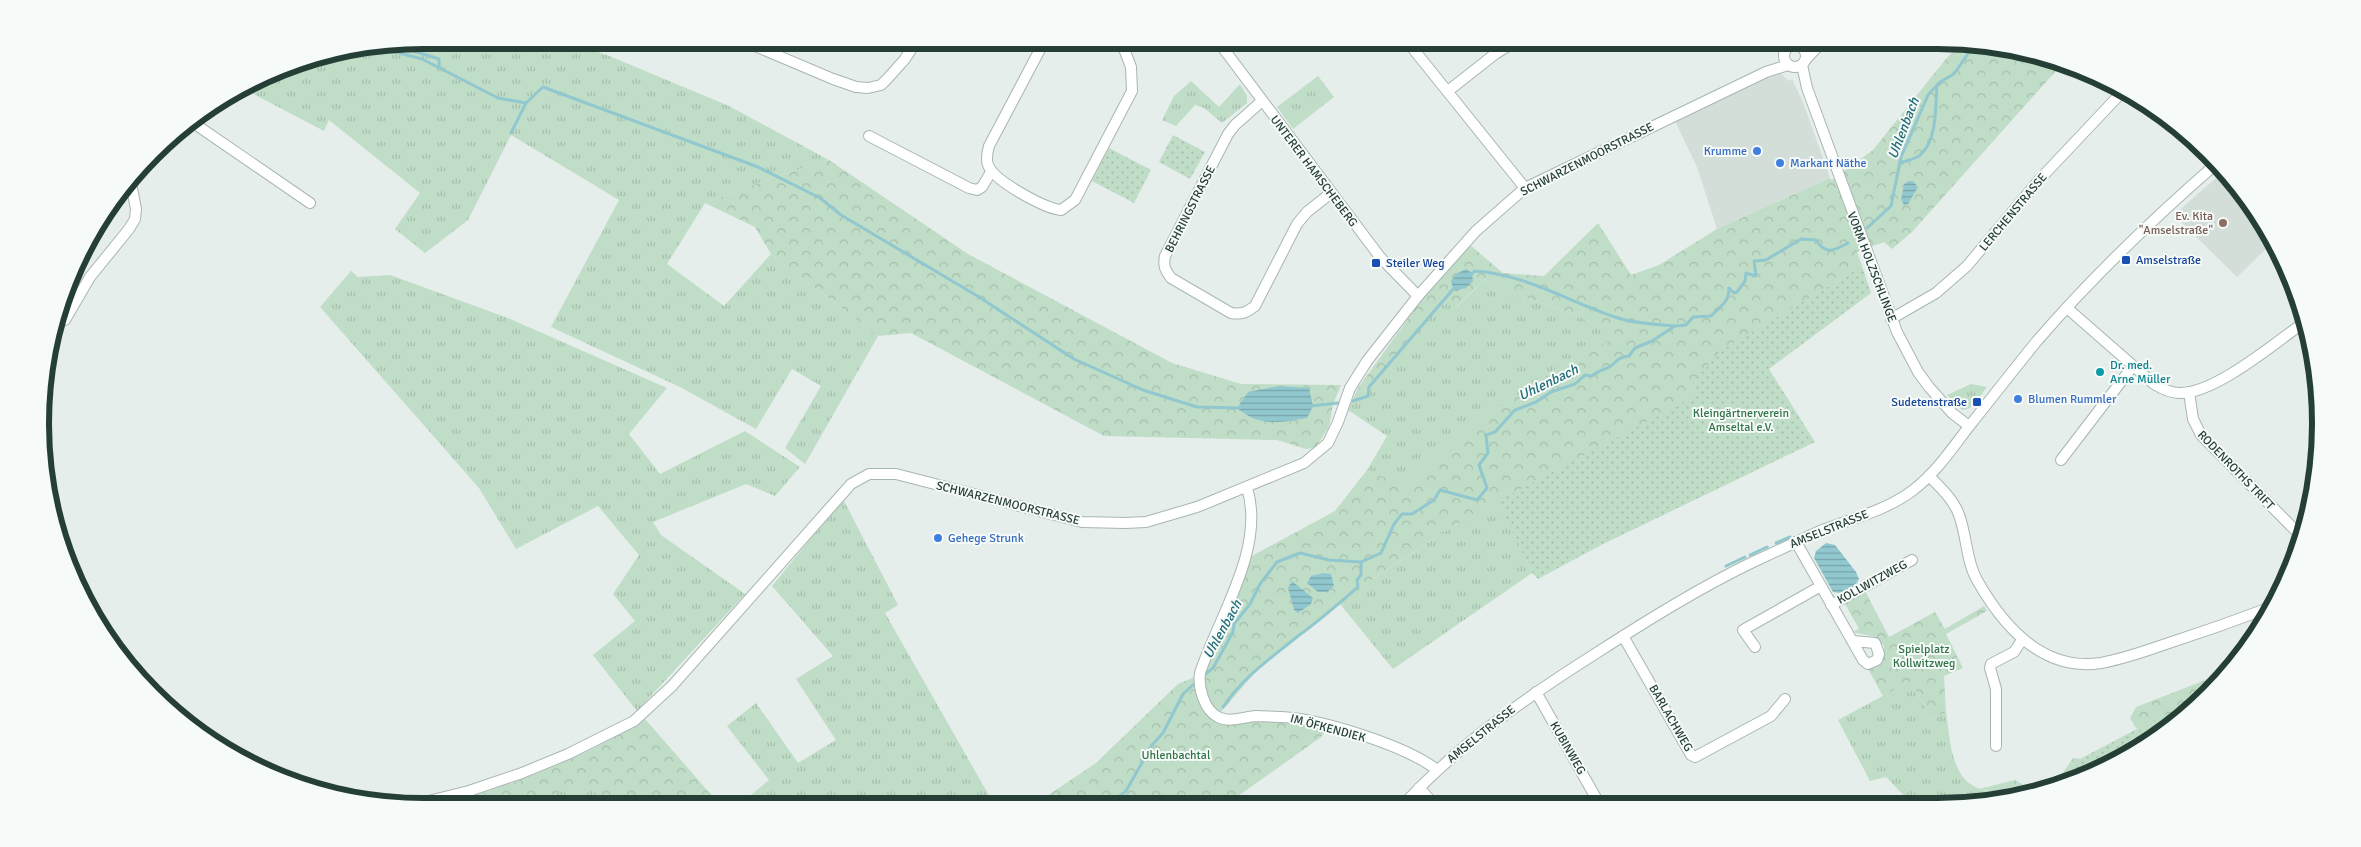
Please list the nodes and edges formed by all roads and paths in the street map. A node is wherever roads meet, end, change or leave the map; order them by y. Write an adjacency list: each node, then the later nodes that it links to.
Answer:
1 (762, 49): 2 (street)
2 (910, 49)
3 (1040, 49): 20 (street)
4 (1125, 49): 20 (street)
5 (1224, 49): 16 (street, UNTERER HAMSCHEBERG)
6 (1413, 49): 14 (street)
7 (1503, 49): 14 (street)
8 (1791, 49): 11 (street, SCHWARZENMOORSTRASSE)
9 (1802, 49): 12 (street)
10 (1816, 49): 12 (street)
11 (1787, 60): 12 (street, SCHWARZENMOORSTRASSE); 13 (street, VORM HOLZSCHLINGE); 21 (street, SCHWARZENMOORSTRASSE)
12 (1804, 62): 13 (street, VORM HOLZSCHLINGE)
13 (1806, 88): 27 (street, VORM HOLZSCHLINGE)
14 (1448, 91): 21 (street)
15 (2119, 96): 27 (street, LERCHENSTRASSE)
16 (1262, 101): 23 (street, UNTERER HAMSCHEBERG); 23 (street, BEHRINGSTRASSE)
17 (196, 125): 24 (street)
18 (869, 136): 20 (street)
19 (2211, 168): 26 (street, AMSELSTRASSE)
20 (991, 172)
21 (1525, 188): 25 (street, SCHWARZENMOORSTRASSE)
22 (131, 189): 28 (street)
23 (1331, 193): 25 (street, UNTERER HAMSCHEBERG)
24 (310, 203)
25 (1418, 296): 35 (street, SCHWARZENMOORSTRASSE)
26 (2067, 308): 30 (street); 32 (street, AMSELSTRASSE)
27 (1891, 319): 32 (street, VORM HOLZSCHLINGE)
28 (64, 320)
29 (2299, 326): 31 (street)
30 (2132, 366): 31 (street); 33 (street)
31 (2189, 392): 36 (street, RODENROTHS TRIFT)
32 (1969, 426): 34 (street, AMSELSTRASSE)
33 (2061, 460)
34 (1929, 476): 37 (street, AMSELSTRASSE); 43 (street)
35 (1247, 488): 49 (street, IM ÖFKENDIEK); 51 (street, SCHWARZENMOORSTRASSE)
36 (2296, 531)
37 (1796, 542): 39 (street, KOLLWITZWEG); 42 (street, AMSELSTRASSE)
38 (1912, 560): 40 (street, KOLLWITZWEG)
39 (1821, 586): 40 (street, KOLLWITZWEG); 45 (street, KOLLWITZWEG)
40 (1831, 605): 44 (street, KOLLWITZWEG)
41 (2262, 610): 43 (street)
42 (1623, 636): 46 (street, AMSELSTRASSE); 47 (street, BARLACHWEG)
43 (2022, 640): 48 (street)
44 (1853, 641)
45 (1754, 647)
46 (1536, 692): 49 (street, AMSELSTRASSE); 54 (street, KUBINWEG)
47 (1785, 699)
48 (1996, 746)
49 (1437, 770): 50 (street, AMSELSTRASSE)
50 (1419, 788): 52 (street, AMSELSTRASSE); 53 (street)
51 (442, 798)
52 (1410, 798)
53 (1428, 798)
54 (1597, 798)

